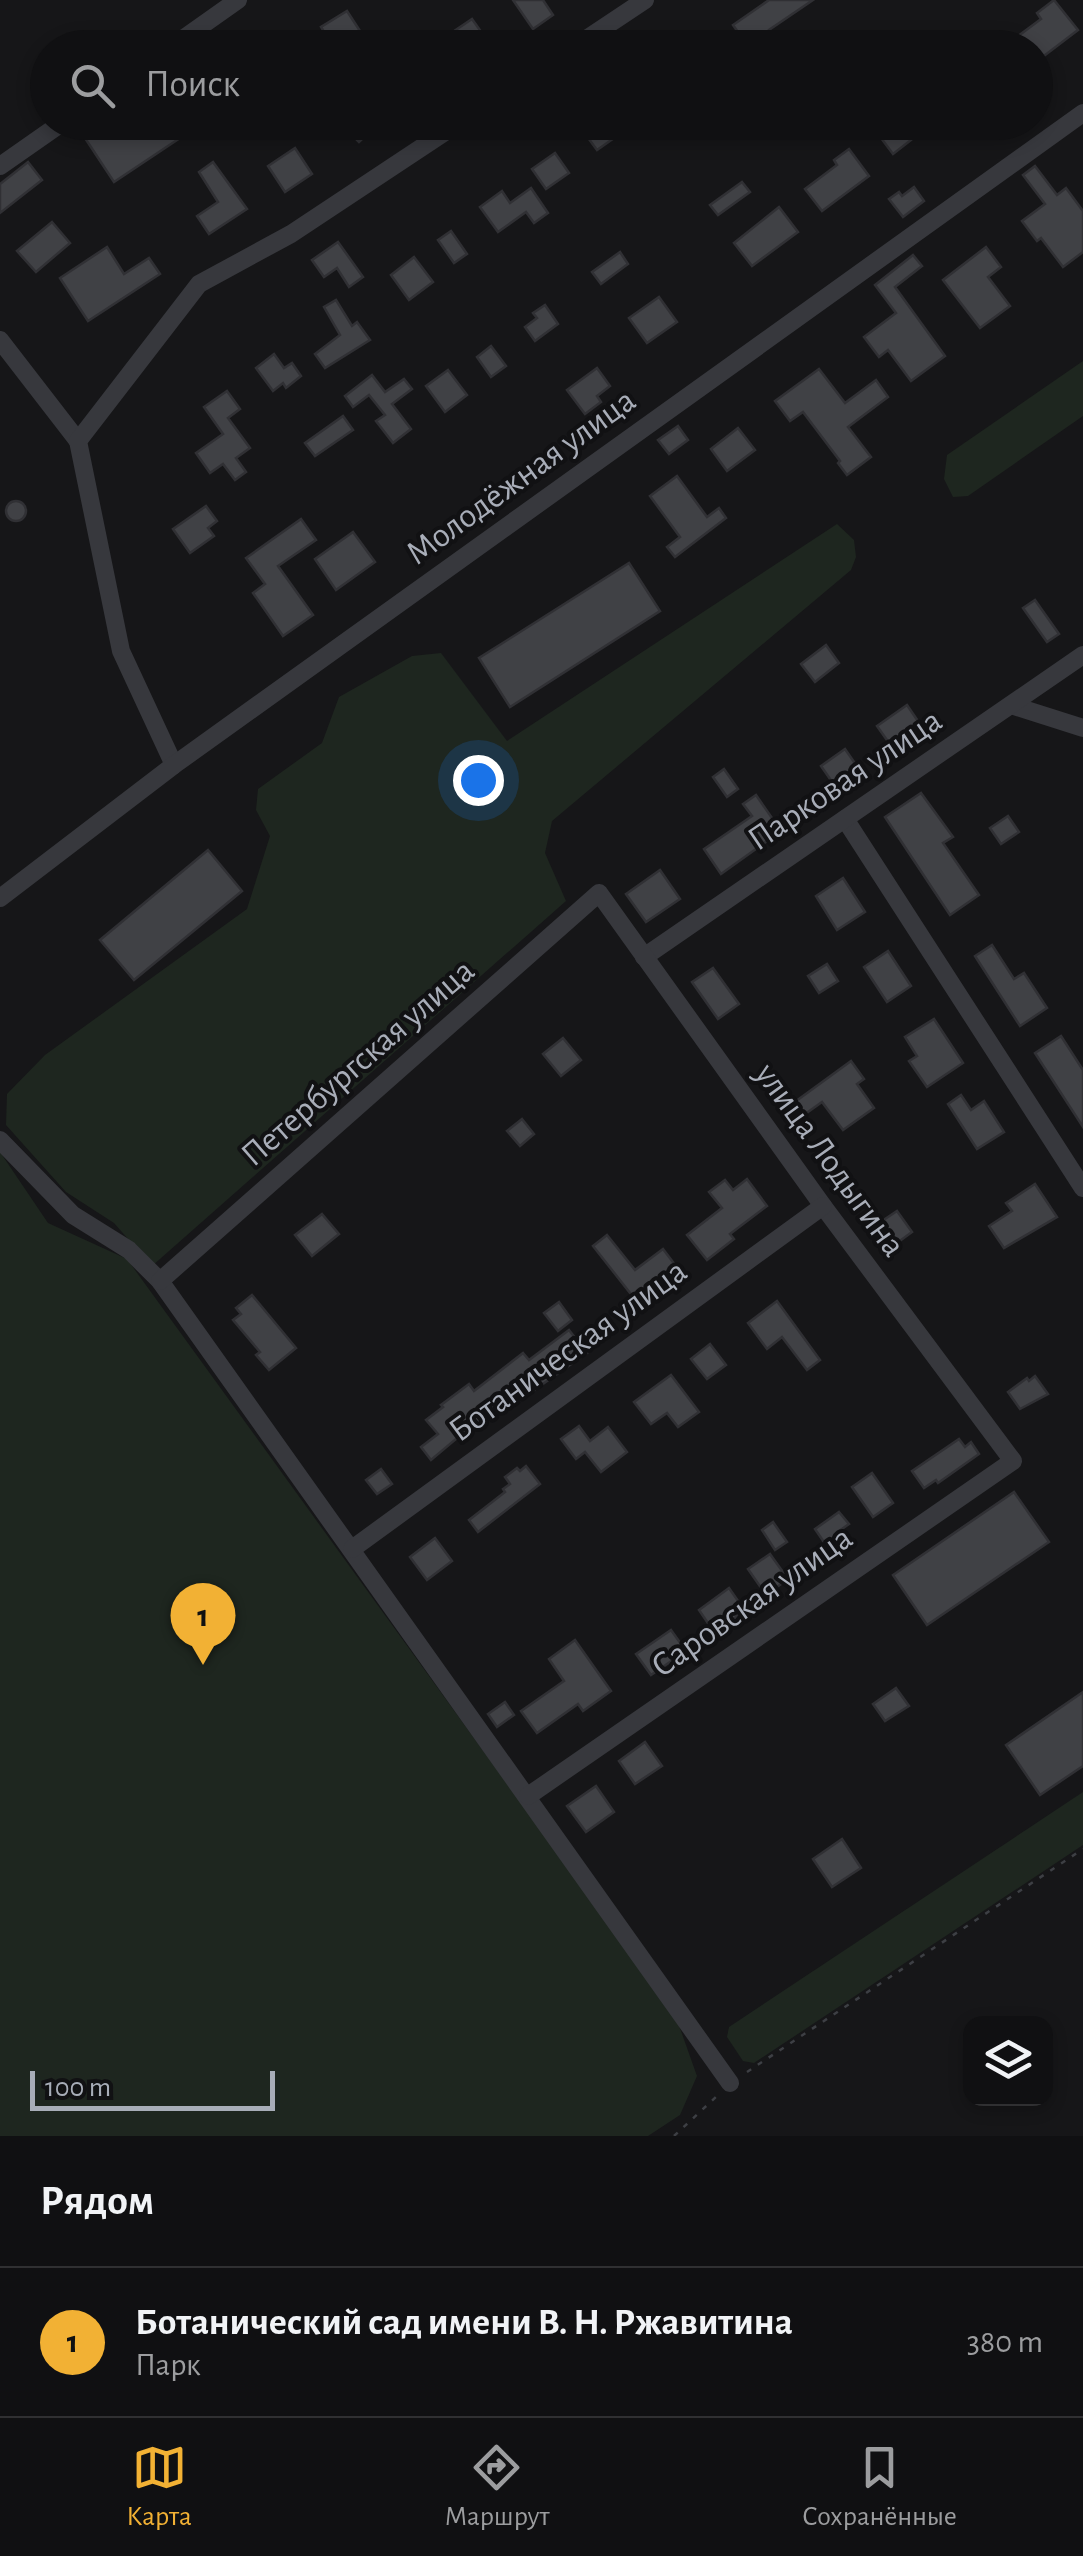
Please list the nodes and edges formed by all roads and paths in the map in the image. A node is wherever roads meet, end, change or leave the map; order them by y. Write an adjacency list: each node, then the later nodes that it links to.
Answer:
1 (238, 0): 3 (street)
2 (645, 0): 4 (street)
3 (196, 30)
4 (600, 30)
5 (1083, 113): 6 (street, Молодёжная улица)
6 (1053, 135)
7 (37, 140): 10 (street)
8 (433, 140): 12 (street)
9 (1045, 140): 16 (street, Молодёжная улица)
10 (0, 166)
11 (0, 340): 12 (street)
12 (78, 441): 16 (street)
13 (1083, 655): 14 (street, Парковая улица)
14 (1011, 706): 15 (street); 17 (street, Парковая улица)
15 (1083, 728)
16 (174, 766): 19 (street, Молодёжная улица)
17 (845, 819): 20 (street, Парковая улица); 22 (street)
18 (599, 893): 20 (street, улица Лодыгина); 24 (street, Петербургская улица)
19 (0, 898)
20 (644, 957): 23 (street, улица Лодыгина)
21 (0, 1140): 24 (street)
22 (1083, 1188)
23 (822, 1206): 25 (street, улица Лодыгина); 26 (street, Ботаническая улица)
24 (160, 1281): 26 (street)
25 (1013, 1461): 27 (street, Саровская улица)
26 (352, 1549): 27 (street)
27 (528, 1796): 29 (street)
28 (1083, 1849): 29 (path)
29 (730, 2084): 30 (path)
30 (674, 2136)

